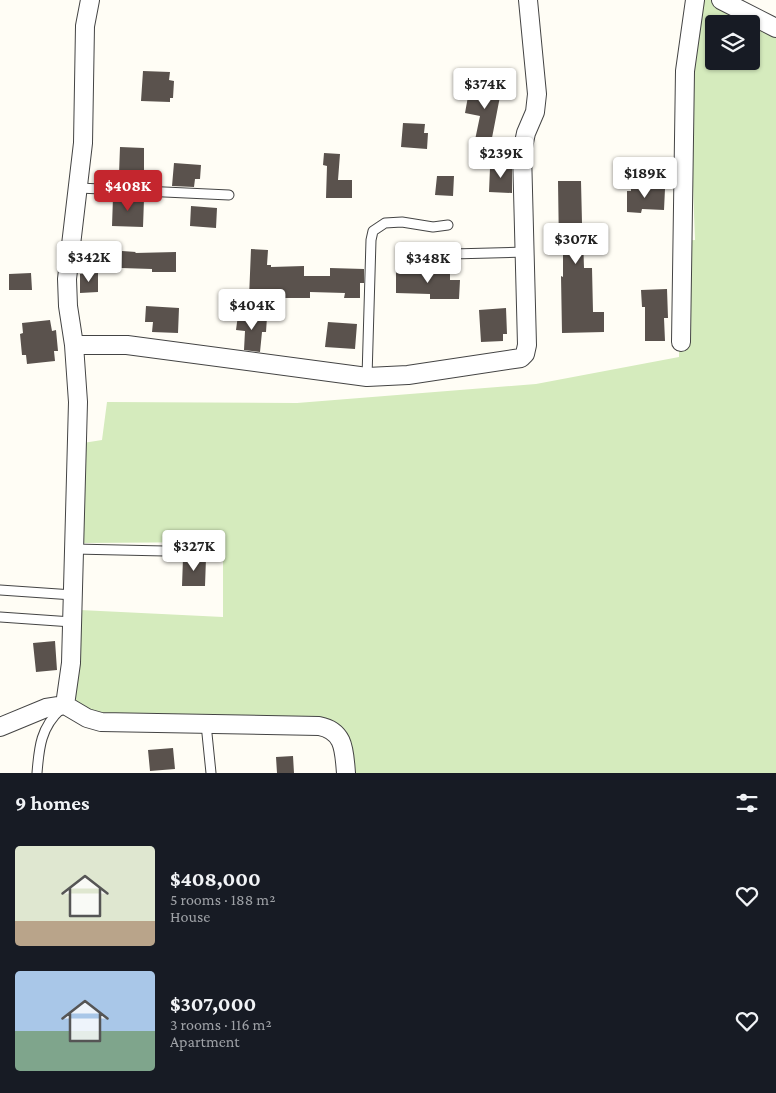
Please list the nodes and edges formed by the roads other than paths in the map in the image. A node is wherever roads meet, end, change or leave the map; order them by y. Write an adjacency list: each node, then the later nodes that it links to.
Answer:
1 (90, 0): 6 (street)
2 (528, 0): 9 (street)
3 (695, 0): 11 (street)
4 (721, 0): 5 (street)
5 (776, 28)
6 (78, 188): 7 (lane); 12 (street)
7 (229, 195)
8 (448, 225): 13 (lane)
9 (525, 252): 10 (lane); 13 (street)
10 (452, 254)
11 (681, 342)
12 (74, 345): 13 (street); 14 (street)
13 (367, 377)
14 (74, 549): 15 (lane); 17 (street)
15 (210, 552)
16 (0, 590): 17 (lane)
17 (73, 596): 19 (street)
18 (0, 617): 19 (lane)
19 (72, 622): 20 (street)
20 (65, 706): 21 (street); 22 (street); 23 (lane)
21 (206, 724): 24 (lane); 25 (street)
22 (0, 727)
23 (37, 773)
24 (211, 773)
25 (346, 773)

